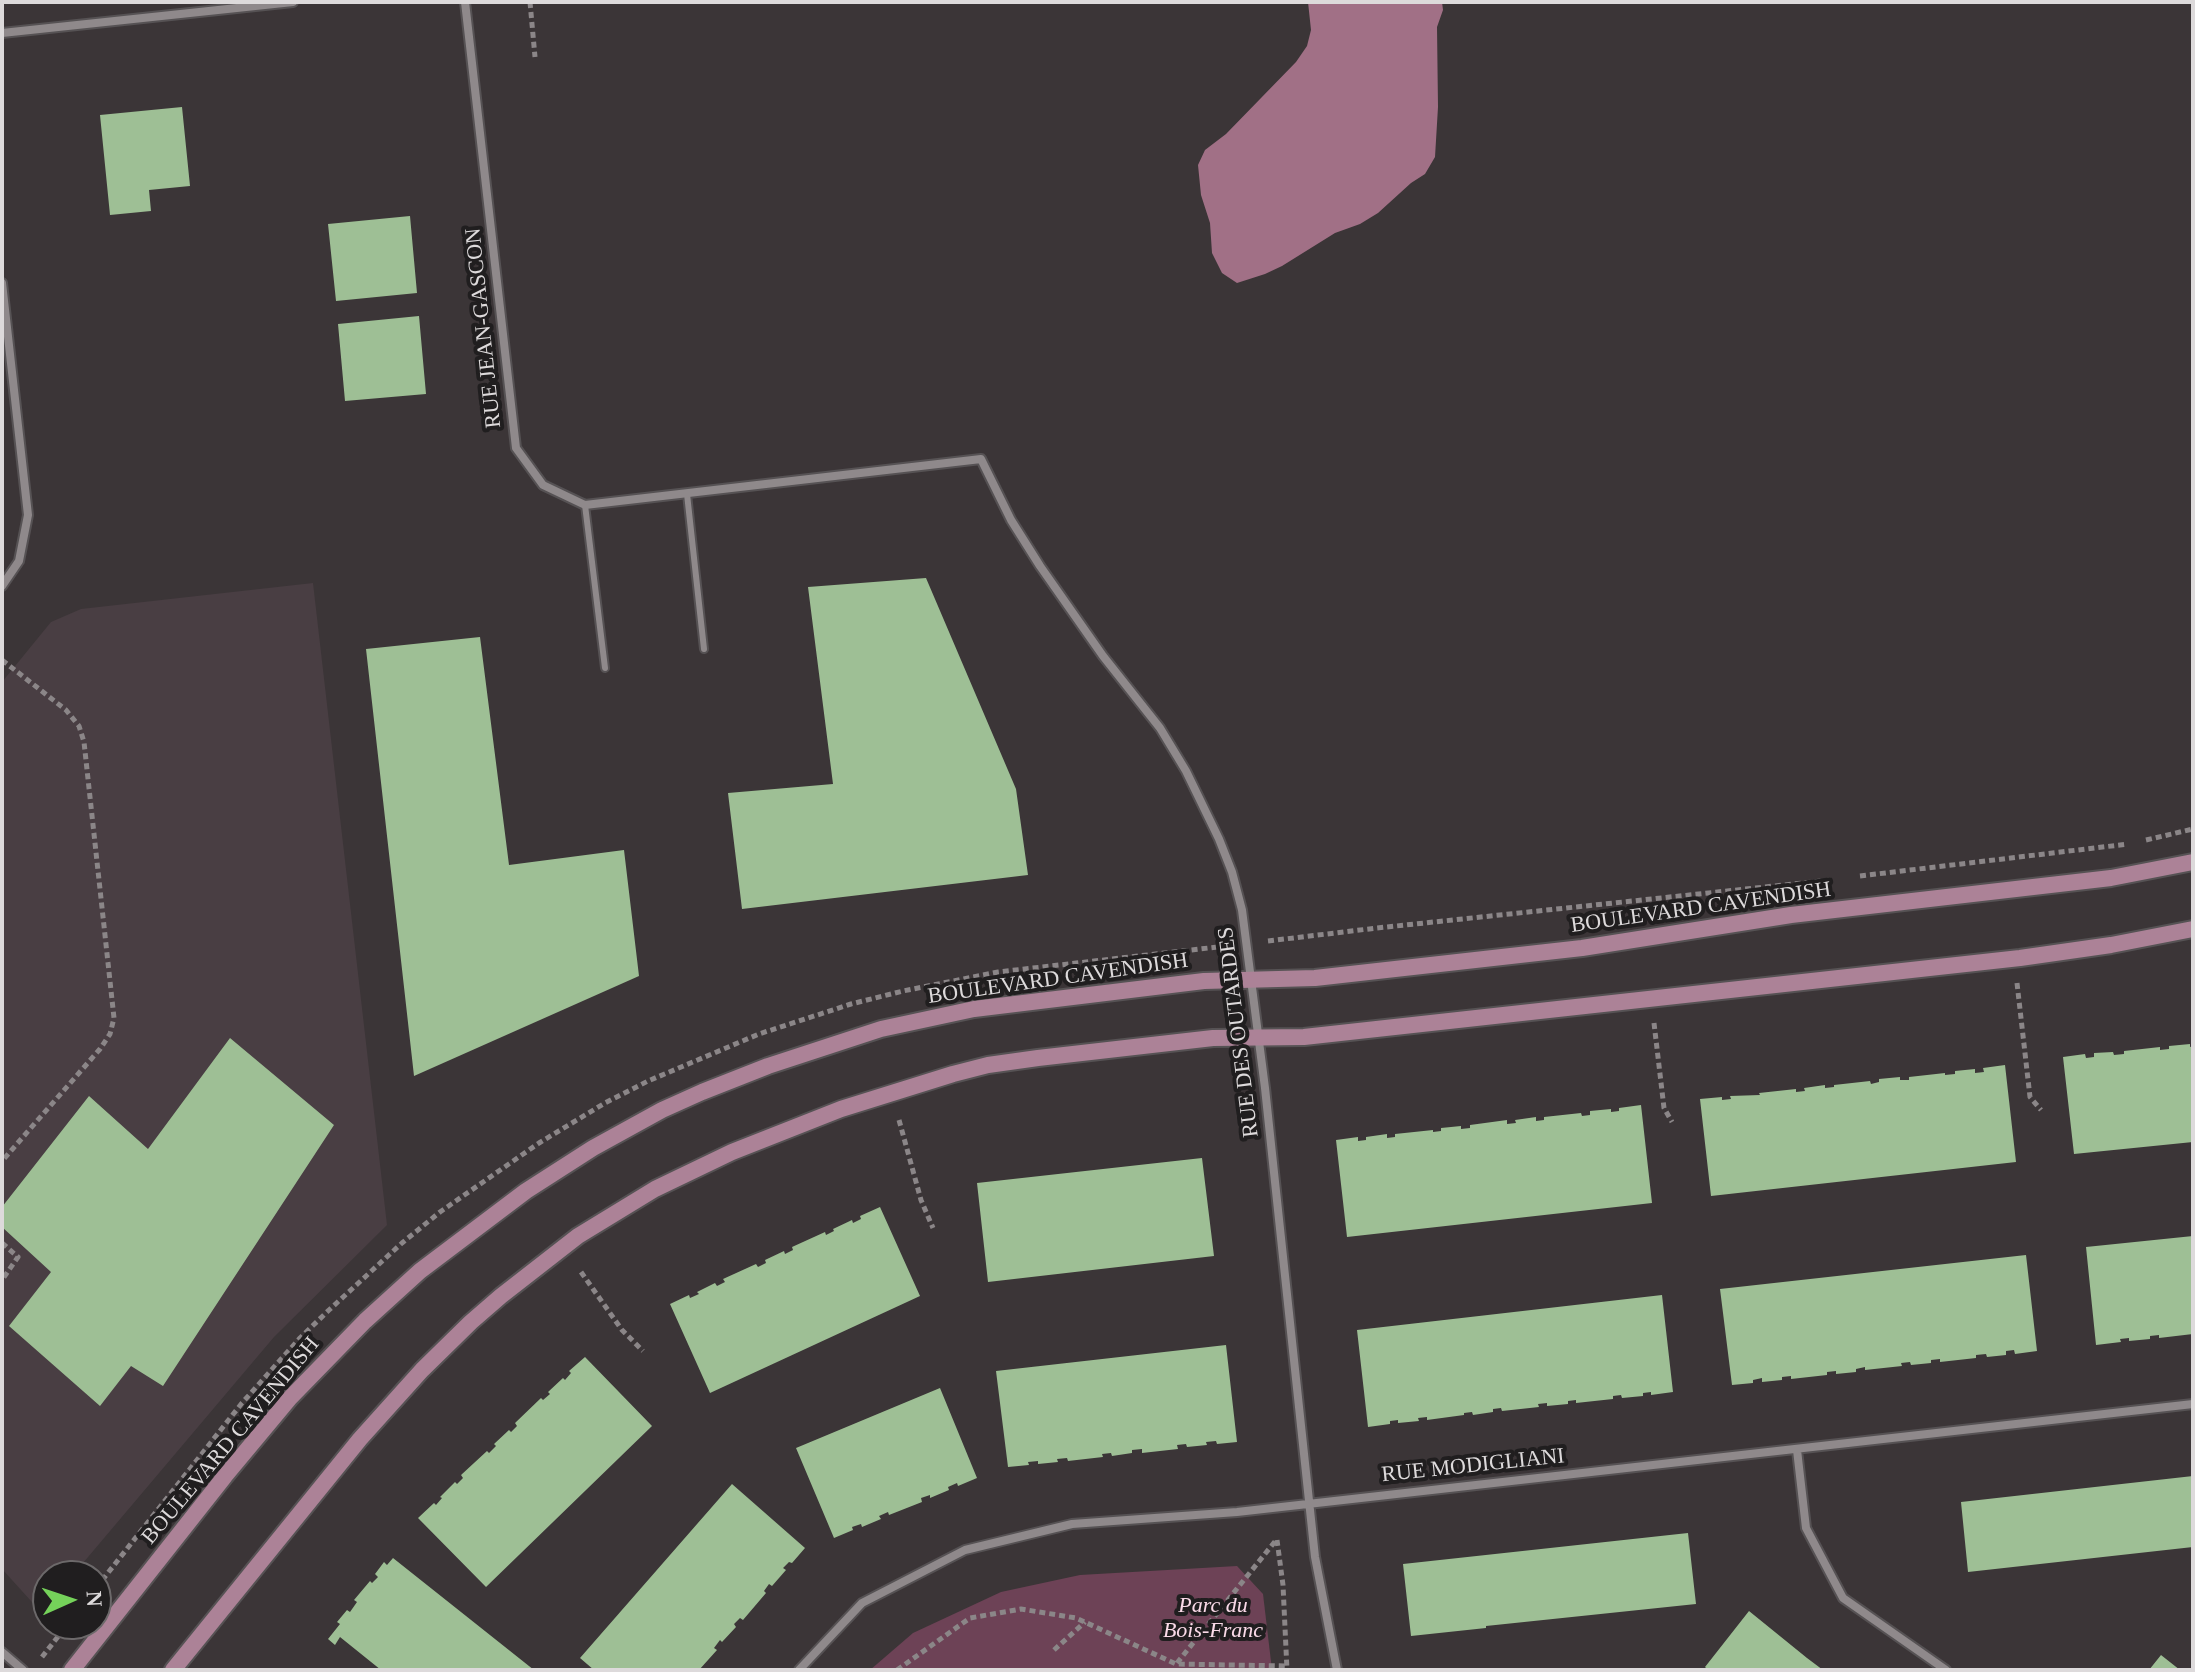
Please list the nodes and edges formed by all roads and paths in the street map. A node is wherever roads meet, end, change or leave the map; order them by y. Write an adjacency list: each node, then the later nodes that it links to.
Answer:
1 (293, 2): 4 (street)
2 (465, 2): 8 (street, RUE JEAN-GASCON)
3 (530, 2): 5 (path)
4 (2, 33)
5 (535, 57)
6 (2, 283): 9 (street)
7 (687, 494): 8 (street); 10 (lane); 19 (street, RUE DES OUTARDES)
8 (585, 505): 12 (lane)
9 (2, 586)
10 (704, 649)
11 (2, 660): 26 (path)
12 (605, 668)
13 (2193, 829): 15 (path, BOULEVARD CAVENDISH)
14 (2193, 862): 19 (main road, BOULEVARD CAVENDISH)
15 (1856, 877)
16 (1842, 879): 18 (path, BOULEVARD CAVENDISH)
17 (2193, 929): 22 (main road)
18 (1295, 938)
19 (1252, 980): 22 (street, RUE DES OUTARDES); 43 (main road, BOULEVARD CAVENDISH)
20 (2017, 982): 23 (path)
21 (1654, 1023): 25 (path)
22 (1259, 1037): 34 (street, RUE DES OUTARDES); 44 (main road)
23 (2041, 1110)
24 (899, 1120): 27 (path)
25 (1672, 1122)
26 (2, 1161)
27 (933, 1228)
28 (2, 1243): 30 (path)
29 (581, 1272): 31 (path)
30 (2, 1280)
31 (643, 1351)
32 (2193, 1404): 33 (street, RUE MODIGLIANI)
33 (1797, 1450): 34 (street, RUE MODIGLIANI); 48 (street)
34 (1309, 1503): 45 (street, RUE MODIGLIANI); 47 (street, RUE DES OUTARDES)
35 (1085, 1622): 37 (path); 40 (path); 46 (path)
36 (55, 1640): 39 (path)
37 (1054, 1650)
38 (2, 1652): 42 (street)
39 (39, 1660)
40 (1176, 1664): 41 (path); 41 (path)
41 (1287, 1668)
42 (23, 1670)
43 (72, 1670)
44 (173, 1670)
45 (799, 1670)
46 (897, 1670)
47 (1337, 1670)
48 (1946, 1670)

